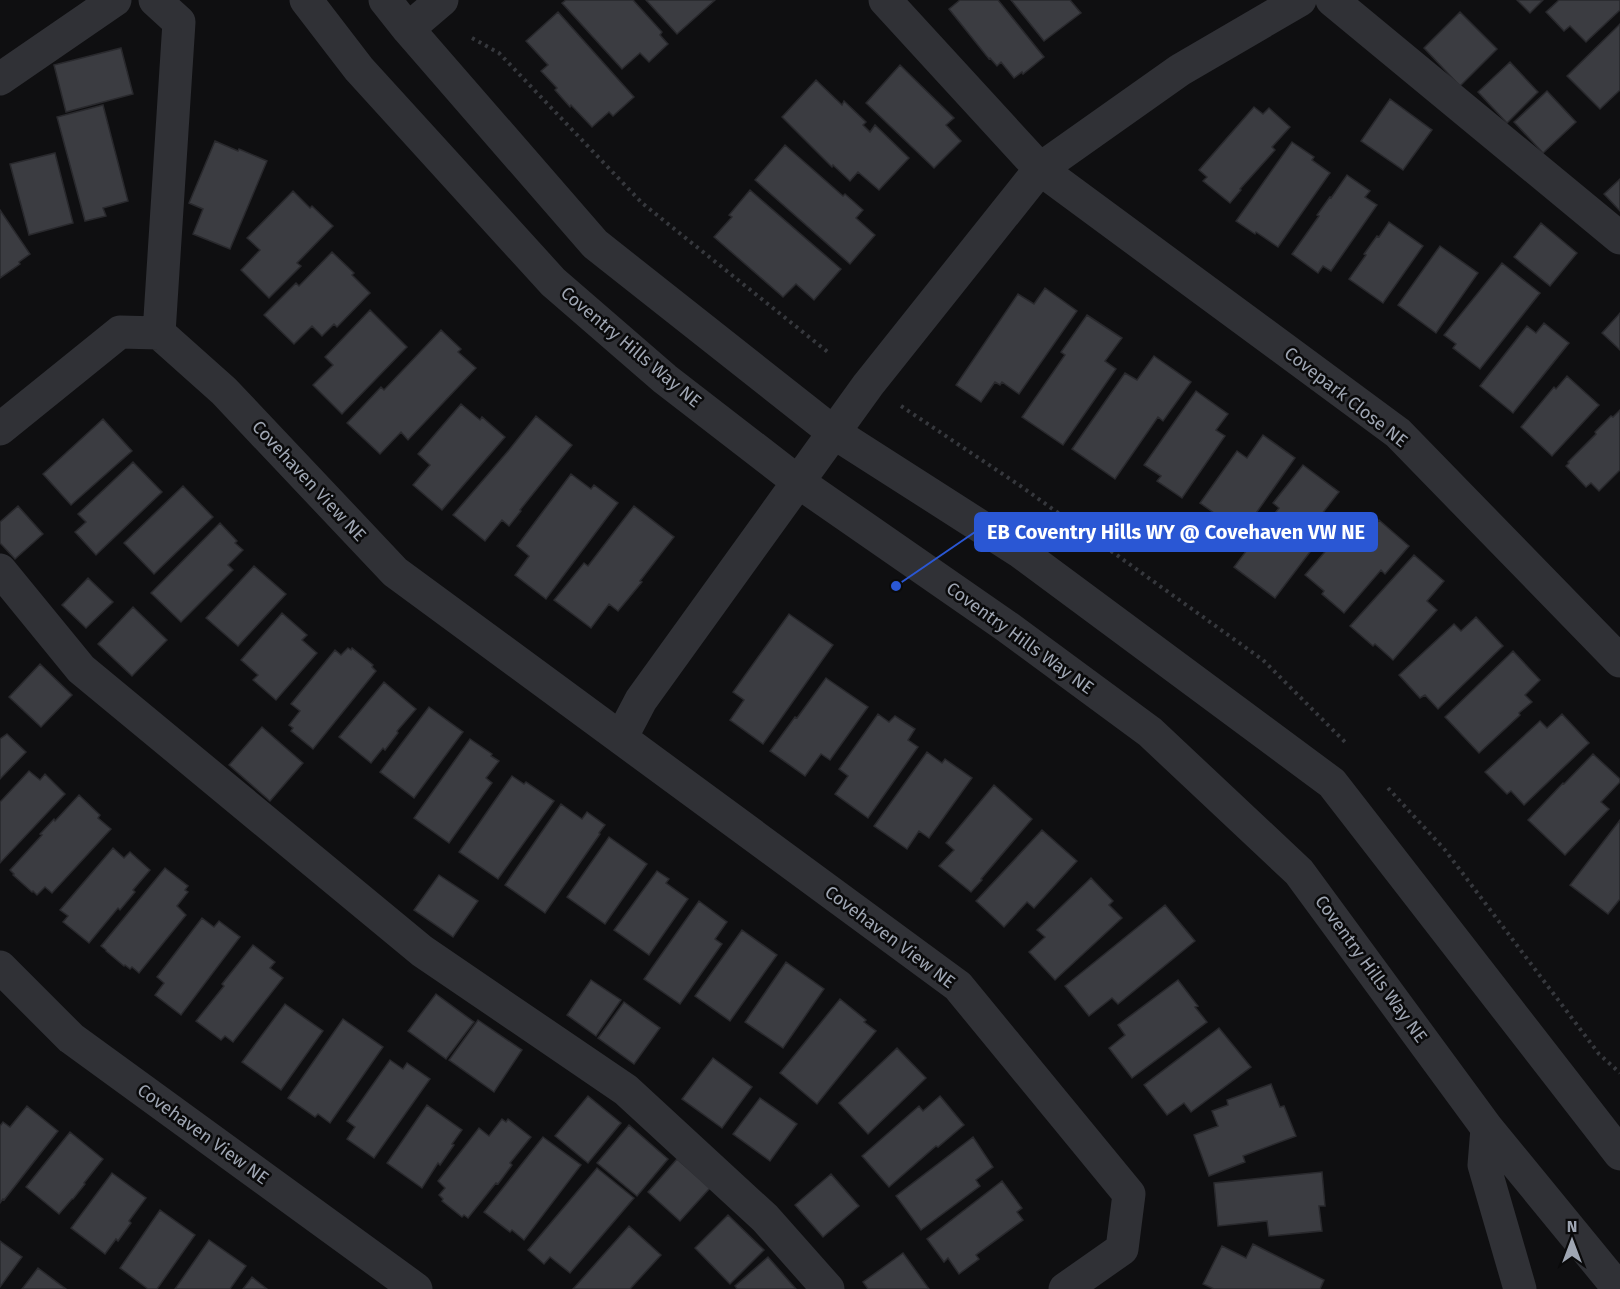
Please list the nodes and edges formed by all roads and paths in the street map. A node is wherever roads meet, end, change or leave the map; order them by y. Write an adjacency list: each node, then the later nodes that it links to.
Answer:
1 (115, 0): 11 (street)
2 (155, 0): 14 (street)
3 (306, 0): 18 (street, Coventry Hills Way NE)
4 (386, 0): 9 (street)
5 (442, 0): 9 (street)
6 (885, 0): 12 (street, Covepark Close NE)
7 (1300, 0): 12 (street)
8 (1332, 0): 13 (street)
9 (408, 29): 17 (street)
10 (472, 38): 15 (path)
11 (0, 79)
12 (1040, 169): 17 (street); 20 (street, Covepark Close NE)
13 (1620, 238)
14 (159, 333): 16 (street); 21 (street, Covehaven View NE)
15 (829, 353)
16 (0, 429)
17 (833, 432): 18 (street); 24 (street)
18 (797, 481): 21 (street); 23 (street, Coventry Hills Way NE)
19 (0, 570): 27 (street)
20 (1620, 661)
21 (621, 738): 28 (street, Covehaven View NE)
22 (0, 967): 26 (street, Covehaven View NE)
23 (1487, 1128): 29 (street); 30 (street, Coventry Hills Way NE)
24 (1610, 1130): 25 (street)
25 (1620, 1154)
26 (416, 1289)
27 (828, 1289)
28 (1065, 1289)
29 (1520, 1289)
30 (1619, 1289)

